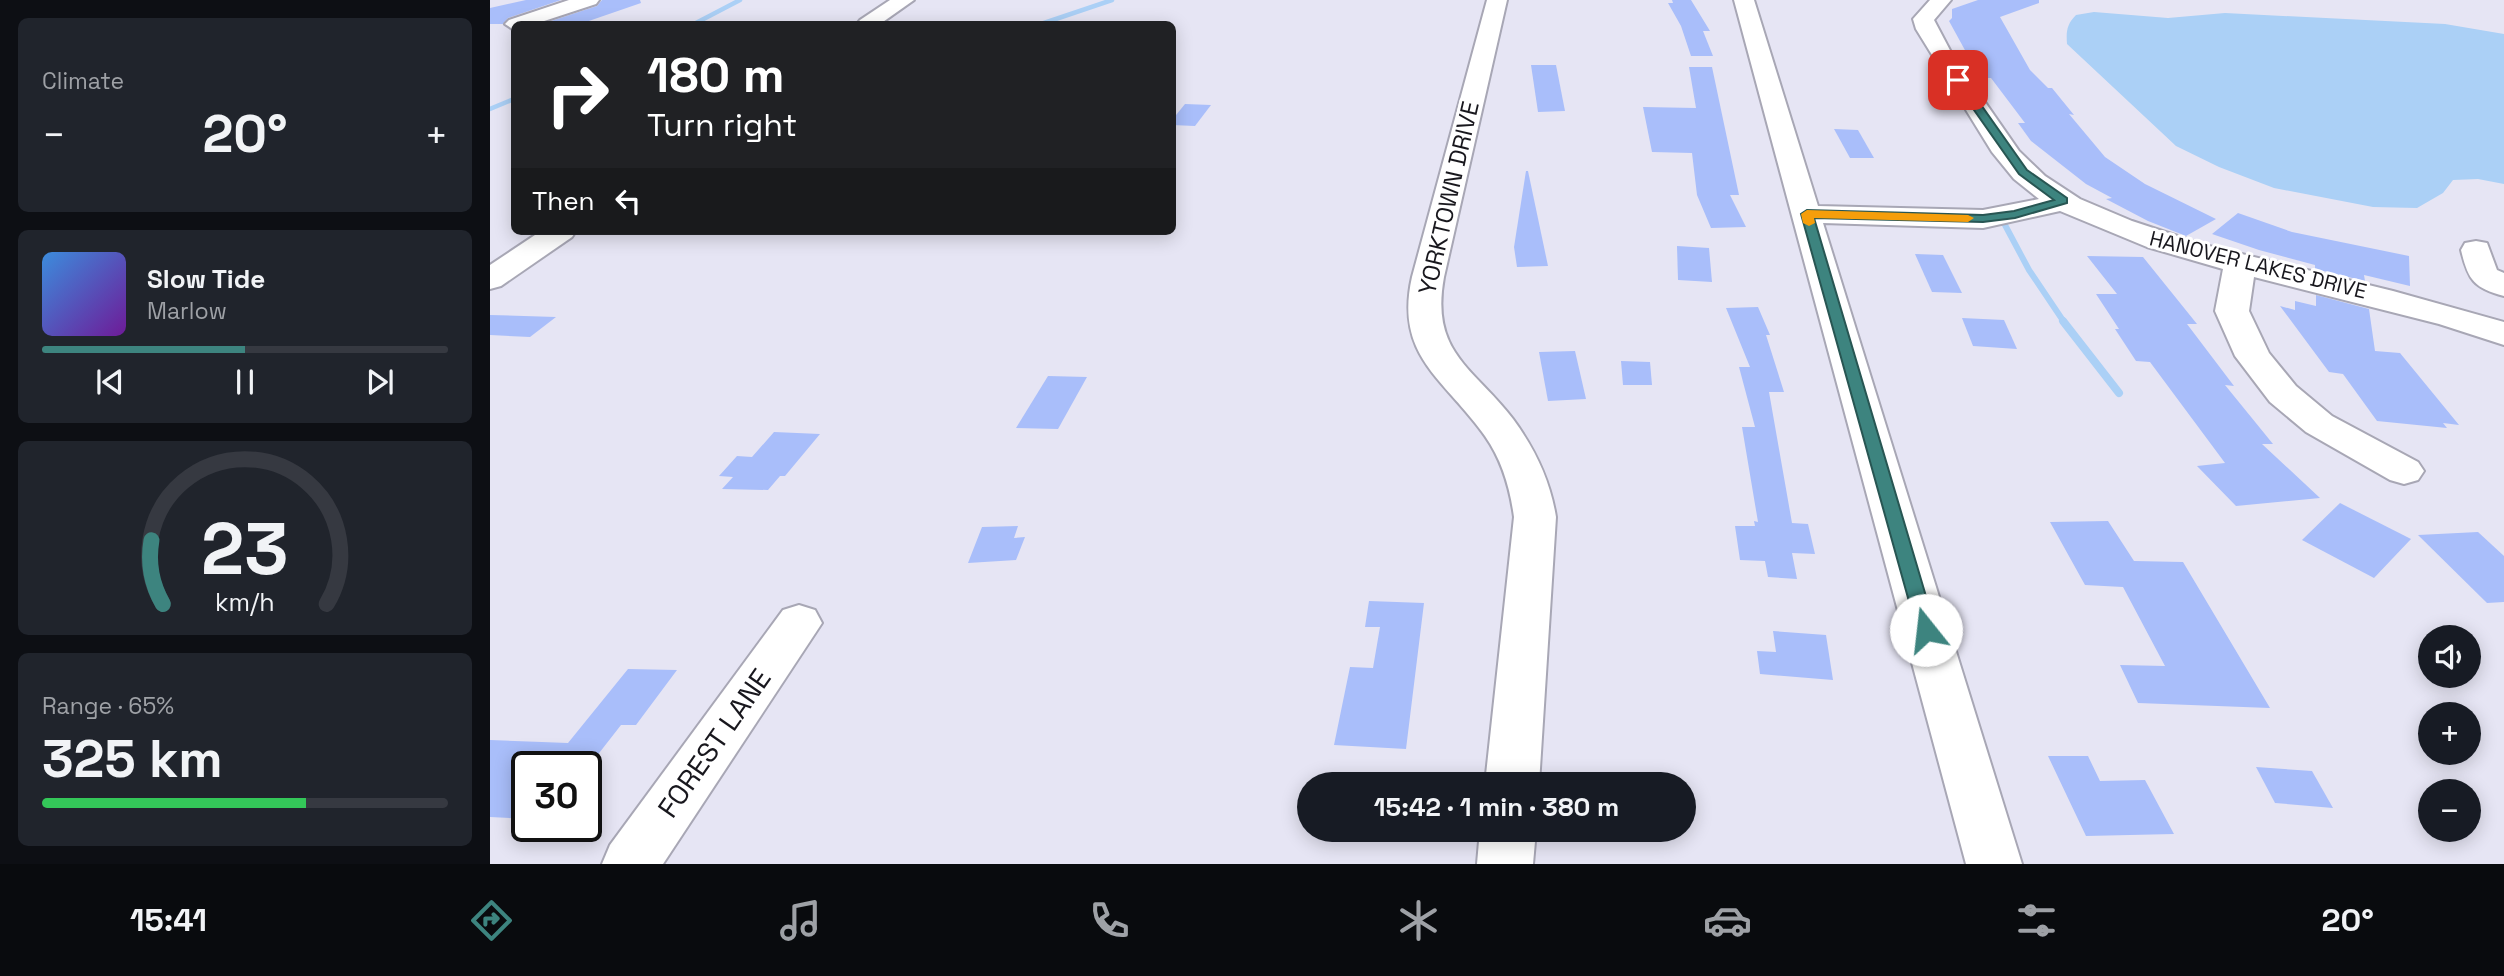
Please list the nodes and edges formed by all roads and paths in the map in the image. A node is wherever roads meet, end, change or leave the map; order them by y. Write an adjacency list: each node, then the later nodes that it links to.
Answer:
1 (590, 0): 6 (street)
2 (904, 0): 7 (street)
3 (1496, 0): 18 (street, YORKTOWN DRIVE)
4 (1744, 0): 9 (street)
5 (1941, 0): 8 (street, HANOVER LAKES DRIVE)
6 (526, 21)
7 (872, 21)
8 (2063, 201): 9 (street); 12 (street, HANOVER LAKES DRIVE)
9 (1807, 214): 22 (street)
10 (555, 235): 13 (street)
11 (2476, 250): 14 (street)
12 (2239, 265): 15 (street, HANOVER LAKES DRIVE); 16 (street)
13 (490, 279)
14 (2504, 286)
15 (2502, 332)
16 (2404, 471)
17 (799, 622): 20 (street, FOREST LANE)
18 (1513, 772)
19 (1507, 842): 21 (street)
20 (630, 864)
21 (1505, 864)
22 (1994, 864)

